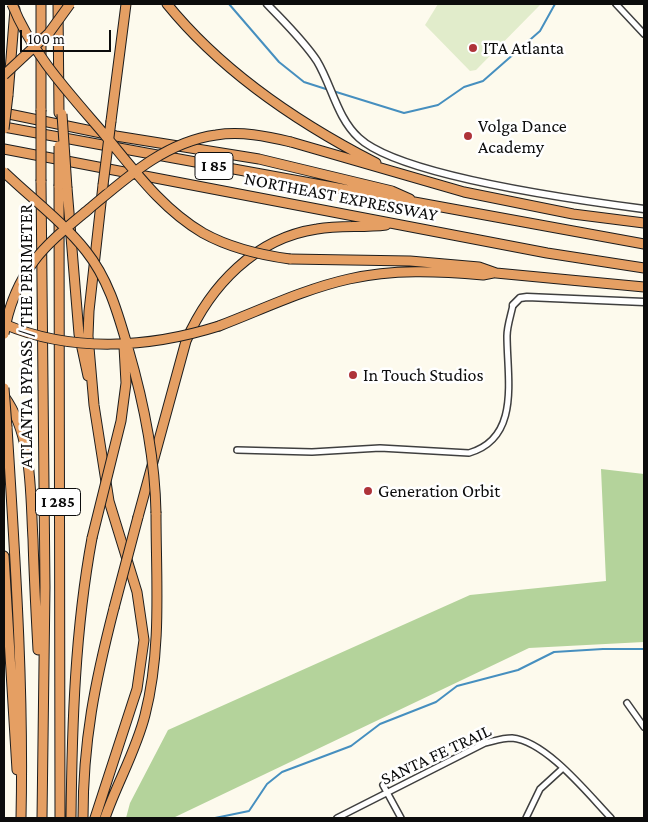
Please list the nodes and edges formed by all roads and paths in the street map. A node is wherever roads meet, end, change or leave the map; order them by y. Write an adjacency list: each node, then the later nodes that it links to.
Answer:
1 (12, 4): 24 (highway, bridge)
2 (16, 4): 13 (highway, bridge)
3 (41, 4): 40 (highway, ATLANTA BYPASS / THE PERIMETER / I 285, bridge)
4 (58, 4): 17 (highway, ATLANTA BYPASS / THE PERIMETER / I 285, bridge)
5 (70, 4): 11 (highway, bridge)
6 (126, 4): 33 (highway, bridge)
7 (167, 4): 15 (highway)
8 (267, 4): 19 (street)
9 (616, 4): 10 (street)
10 (644, 34)
11 (4, 75)
12 (4, 113): 18 (highway)
13 (4, 128): 18 (highway, NORTHEAST EXPRESSWAY / I 85)
14 (4, 149): 21 (highway, NORTHEAST EXPRESSWAY / I 85)
15 (387, 169): 20 (highway); 30 (highway, bridge)
16 (4, 172): 29 (highway, bridge)
17 (63, 187): 33 (highway); 46 (highway, ATLANTA BYPASS / THE PERIMETER / I 285)
18 (424, 205): 22 (highway, NORTHEAST EXPRESSWAY / I 85)
19 (644, 208)
20 (644, 223)
21 (396, 224): 23 (highway, NORTHEAST EXPRESSWAY / I 85); 48 (highway, bridge)
22 (644, 244)
23 (644, 268)
24 (496, 273): 25 (highway); 28 (highway, bridge)
25 (644, 286)
26 (644, 302): 27 (street)
27 (513, 305): 34 (street)
28 (4, 324)
29 (124, 332): 47 (highway, bridge); 50 (highway, bridge)
30 (4, 334)
31 (4, 388): 36 (highway, bridge)
32 (4, 396): 40 (highway)
33 (94, 405): 49 (highway)
34 (236, 450)
35 (4, 464): 36 (highway)
36 (13, 531): 44 (highway)
37 (4, 556): 44 (highway)
38 (627, 703): 39 (street)
39 (644, 727)
40 (42, 729): 45 (highway, ATLANTA BYPASS / THE PERIMETER / I 285)
41 (563, 768): 43 (street, SANTA FE TRAIL); 53 (street); 54 (street, SANTA FE TRAIL)
42 (383, 785): 43 (street)
43 (388, 793): 51 (street, SANTA FE TRAIL); 52 (street)
44 (20, 818)
45 (42, 818)
46 (60, 818)
47 (71, 818)
48 (84, 818)
49 (95, 818)
50 (105, 818)
51 (337, 818)
52 (401, 818)
53 (526, 818)
54 (611, 818)

